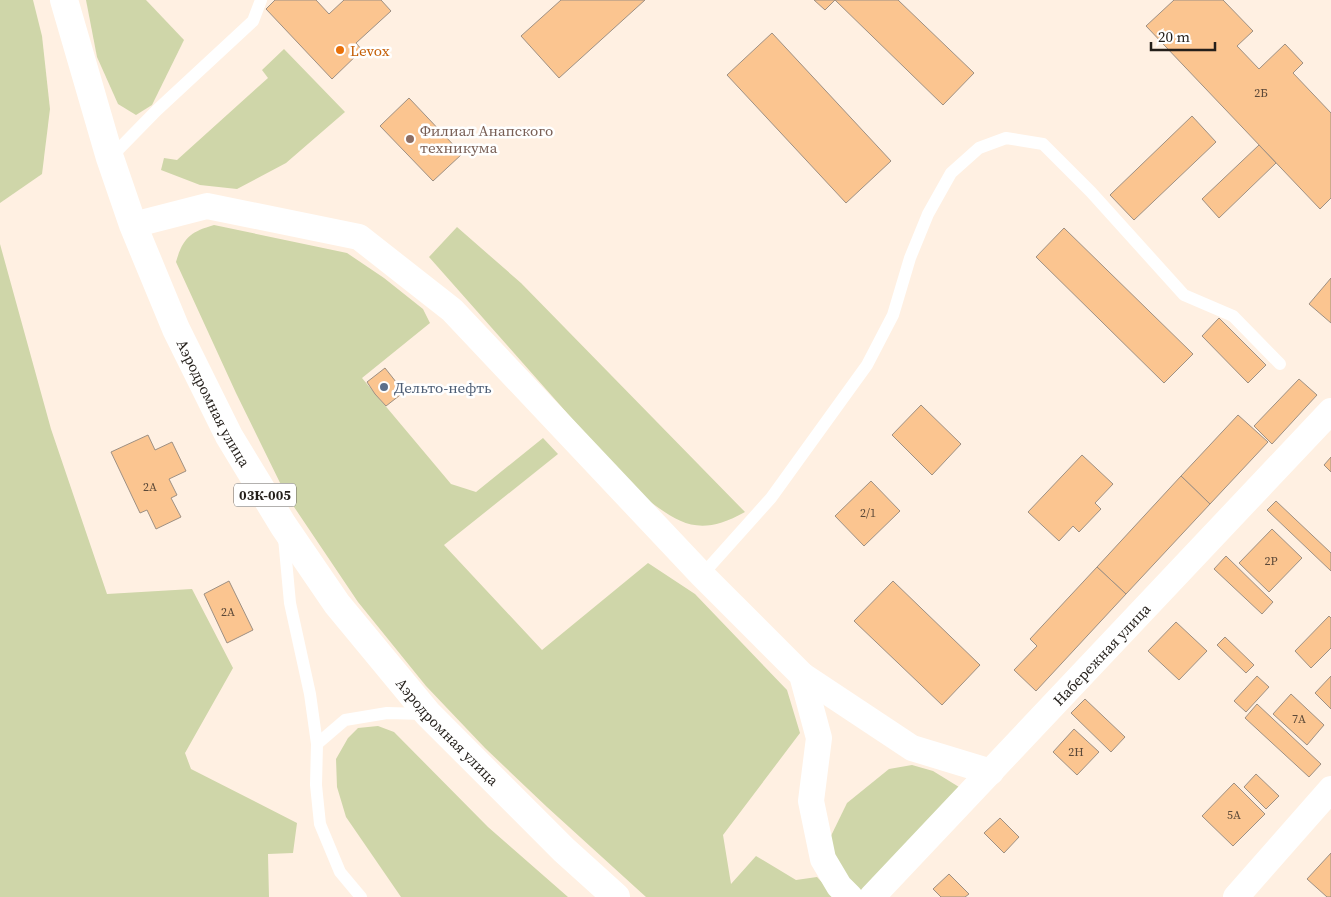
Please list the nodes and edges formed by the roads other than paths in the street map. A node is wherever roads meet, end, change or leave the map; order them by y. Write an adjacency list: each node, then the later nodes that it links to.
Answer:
1 (64, 0): 3 (main road, Аэродромная улица / 03К-005)
2 (261, 0): 3 (lane)
3 (110, 158): 4 (main road, Аэродромная улица / 03К-005)
4 (133, 225): 7 (main road, Аэродромная улица / 03К-005); 8 (street)
5 (1280, 364): 8 (lane)
6 (1331, 411): 12 (street, Набережная улица)
7 (283, 525): 10 (main road, Аэродромная улица / 03К-005); 11 (lane)
8 (702, 575): 9 (street)
9 (802, 675): 12 (street); 16 (street)
10 (428, 714): 11 (lane); 15 (main road, Аэродромная улица / 03К-005)
11 (317, 744): 14 (lane)
12 (991, 772): 17 (street, Набережная улица)
13 (1331, 789): 18 (street)
14 (361, 897)
15 (616, 897)
16 (850, 897)
17 (872, 897)
18 (1236, 897)

